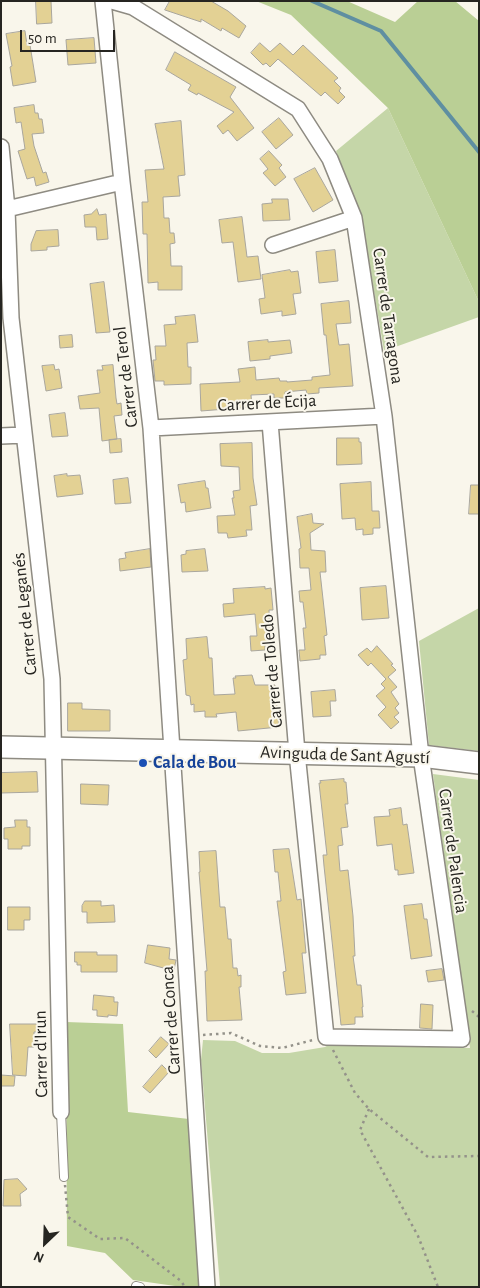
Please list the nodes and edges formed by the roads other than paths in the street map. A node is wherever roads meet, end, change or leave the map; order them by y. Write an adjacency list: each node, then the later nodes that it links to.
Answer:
1 (105, 1): 4 (street, Carrer de Terol)
2 (112, 1): 6 (street, Carrer de Tarragona)
3 (1, 147): 5 (street, Carrer de Leganés)
4 (122, 182): 5 (street); 11 (street, Carrer de Terol)
5 (5, 201): 8 (street, Carrer de Leganés)
6 (354, 218): 7 (street); 9 (street, Carrer de Tarragona)
7 (273, 245)
8 (6, 319): 12 (street, Carrer de Leganés)
9 (384, 416): 10 (street, Carrer de Écija); 18 (street, Carrer de Tarragona)
10 (270, 422): 11 (street, Carrer de Écija); 17 (street, Carrer de Toledo)
11 (151, 428): 16 (street, Carrer de Terol)
12 (24, 435): 13 (street); 15 (street, Carrer de Leganés)
13 (1, 436)
14 (1, 747): 15 (street, Avinguda de Sant Agustí)
15 (54, 748): 16 (street, Avinguda de Sant Agustí); 21 (street, Carrer d'Irun)
16 (173, 750): 17 (street, Avinguda de Sant Agustí); 25 (street, Carrer de Conca)
17 (297, 753): 18 (street, Avinguda de Sant Agustí); 20 (street, Carrer de Toledo)
18 (421, 756): 19 (street, Avinguda de Sant Agustí); 20 (street, Carrer de Palencia)
19 (479, 763)
20 (462, 1039)
21 (61, 1112): 22 (lane, Carrer d'Irun)
22 (64, 1178)
23 (136, 1286): 24 (lane)
24 (140, 1287)
25 (207, 1287)

